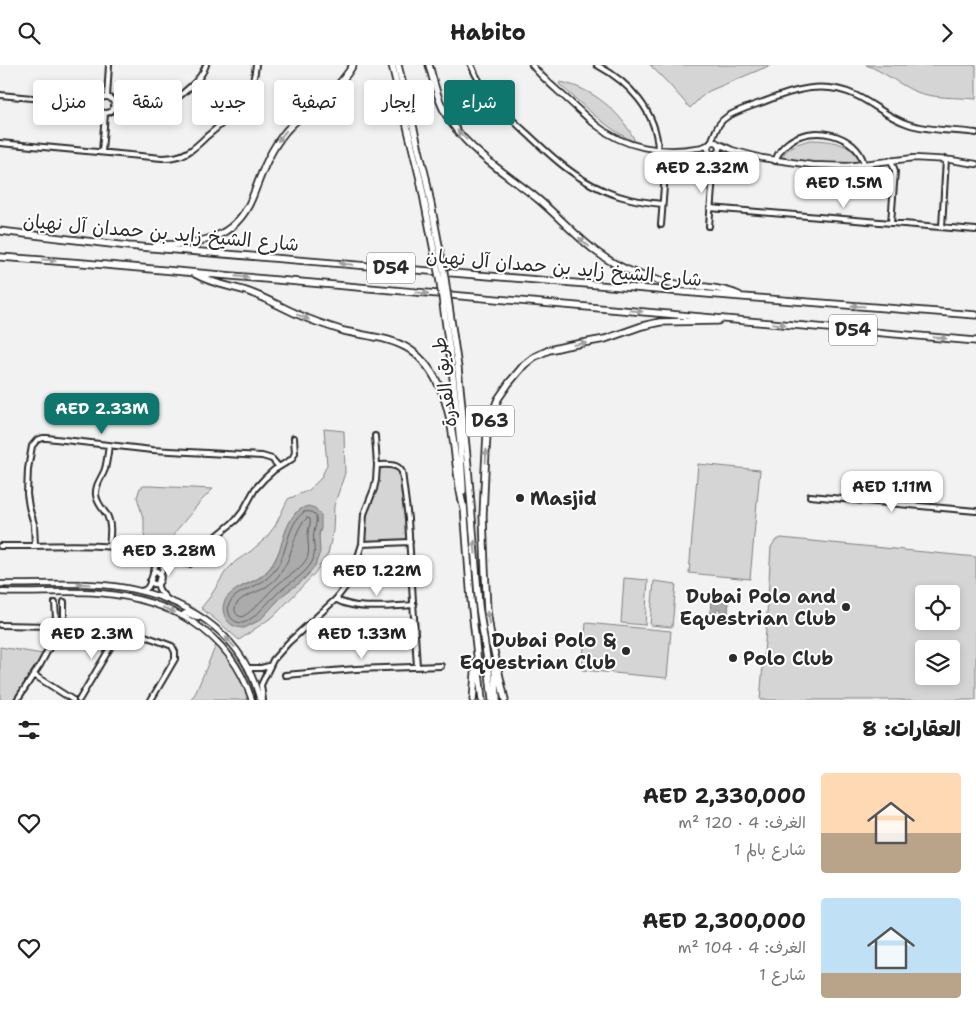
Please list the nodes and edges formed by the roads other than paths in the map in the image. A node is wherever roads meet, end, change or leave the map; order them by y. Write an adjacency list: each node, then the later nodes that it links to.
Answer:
1 (109, 65): 13 (street)
2 (206, 65): 11 (street)
3 (256, 65): 22 (street)
4 (353, 65): 38 (main road, one-way to 38)
5 (392, 65): 29 (main road, طريق القدرة / D63)
6 (398, 65): 29 (main road, طريق القدرة / D63)
7 (429, 65): 41 (main road, one-way to 7)
8 (471, 65): 30 (street)
9 (532, 65): 21 (street)
10 (597, 65): 21 (street)
11 (182, 94)
12 (0, 95): 14 (street)
13 (107, 97): 15 (street); 16 (street)
14 (33, 98)
15 (104, 98)
16 (114, 105): 17 (street)
17 (105, 113): 22 (street)
18 (976, 133): 20 (street)
19 (0, 143): 22 (street)
20 (714, 148): 21 (street); 26 (street); 31 (street)
21 (658, 150)
22 (102, 152)
23 (946, 159): 24 (street); 28 (street); 35 (street)
24 (891, 160): 27 (street); 32 (street)
25 (666, 161): 30 (street)
26 (775, 161): 27 (street); 27 (street)
27 (864, 164)
28 (976, 164)
29 (423, 179): 45 (main road, طريق القدرة / D63, bridge)
30 (662, 204): 33 (street)
31 (710, 208): 32 (street); 34 (street)
32 (892, 223): 35 (street)
33 (661, 225)
34 (709, 226)
35 (942, 227): 36 (street)
36 (976, 230)
37 (0, 231): 38 (main road, شارع الشيخ زايد بن حمدان آل نهيان / D54)
38 (128, 246): 41 (main road, شارع الشيخ زايد بن حمدان آل نهيان / D54, one-way to 38)
39 (0, 257): 40 (main road, شارع الشيخ زايد بن حمدان آل نهيان / D54, one-way to 40)
40 (194, 273): 43 (main road, شارع الشيخ زايد بن حمدان آل نهيان / D54, one-way to 43); 52 (main road, one-way to 52)
41 (743, 297): 42 (main road, شارع الشيخ زايد بن حمدان آل نهيان / D54, one-way to 41)
42 (976, 315)
43 (730, 319): 44 (main road, شارع الشيخ زايد بن حمدان آل نهيان / D54, one-way to 44); 81 (main road, طريق القدرة / D63, one-way to 43)
44 (976, 341)
45 (455, 369): 52 (main road, طريق القدرة / D63); 97 (main road, طريق القدرة / D63, one-way to 45)
46 (375, 436): 49 (street)
47 (294, 437): 50 (street)
48 (109, 445): 50 (street); 57 (street); 58 (street)
49 (377, 465): 54 (street); 55 (street)
50 (280, 467): 60 (street)
51 (810, 496): 53 (street)
52 (464, 509): 82 (main road, طريق القدرة / D63)
53 (976, 511)
54 (410, 542): 55 (street); 72 (street)
55 (362, 544): 68 (street)
56 (0, 546): 57 (street)
57 (35, 546): 58 (street)
58 (109, 546): 59 (street)
59 (158, 555): 60 (street); 61 (street)
60 (164, 557): 62 (street)
61 (153, 572): 62 (street); 63 (street)
62 (160, 574): 65 (street)
63 (150, 581): 65 (street); 66 (street)
64 (0, 584): 66 (street, one-way to 64)
65 (158, 584): 69 (street)
66 (141, 591): 69 (street)
67 (0, 592): 73 (street, one-way to 73)
68 (336, 599): 72 (street); 83 (street)
69 (168, 600): 79 (street)
70 (64, 602): 75 (street)
71 (55, 603): 74 (street)
72 (414, 605): 85 (street)
73 (183, 616): 79 (street); 93 (street)
74 (56, 618): 75 (street); 77 (street)
75 (65, 623): 78 (street); 80 (street)
76 (0, 625): 77 (street)
77 (51, 626): 80 (street)
78 (120, 628): 91 (street); 92 (street)
79 (219, 630): 86 (street, one-way to 79)
80 (57, 633): 87 (street)
81 (492, 645): 98 (main road); 99 (main road, طريق القدرة / D63)
82 (477, 649): 95 (main road, طريق القدرة / D63); 96 (main road, طريق القدرة / D63)
83 (270, 666): 86 (street); 94 (street)
84 (441, 666): 85 (street)
85 (417, 667): 88 (street)
86 (248, 668): 94 (street)
87 (34, 675): 89 (street); 90 (street)
88 (285, 675)
89 (17, 700)
90 (73, 700)
91 (79, 700)
92 (152, 700)
93 (252, 700)
94 (262, 700)
95 (473, 700)
96 (482, 700)
97 (492, 700)
98 (497, 700)
99 (505, 700)

